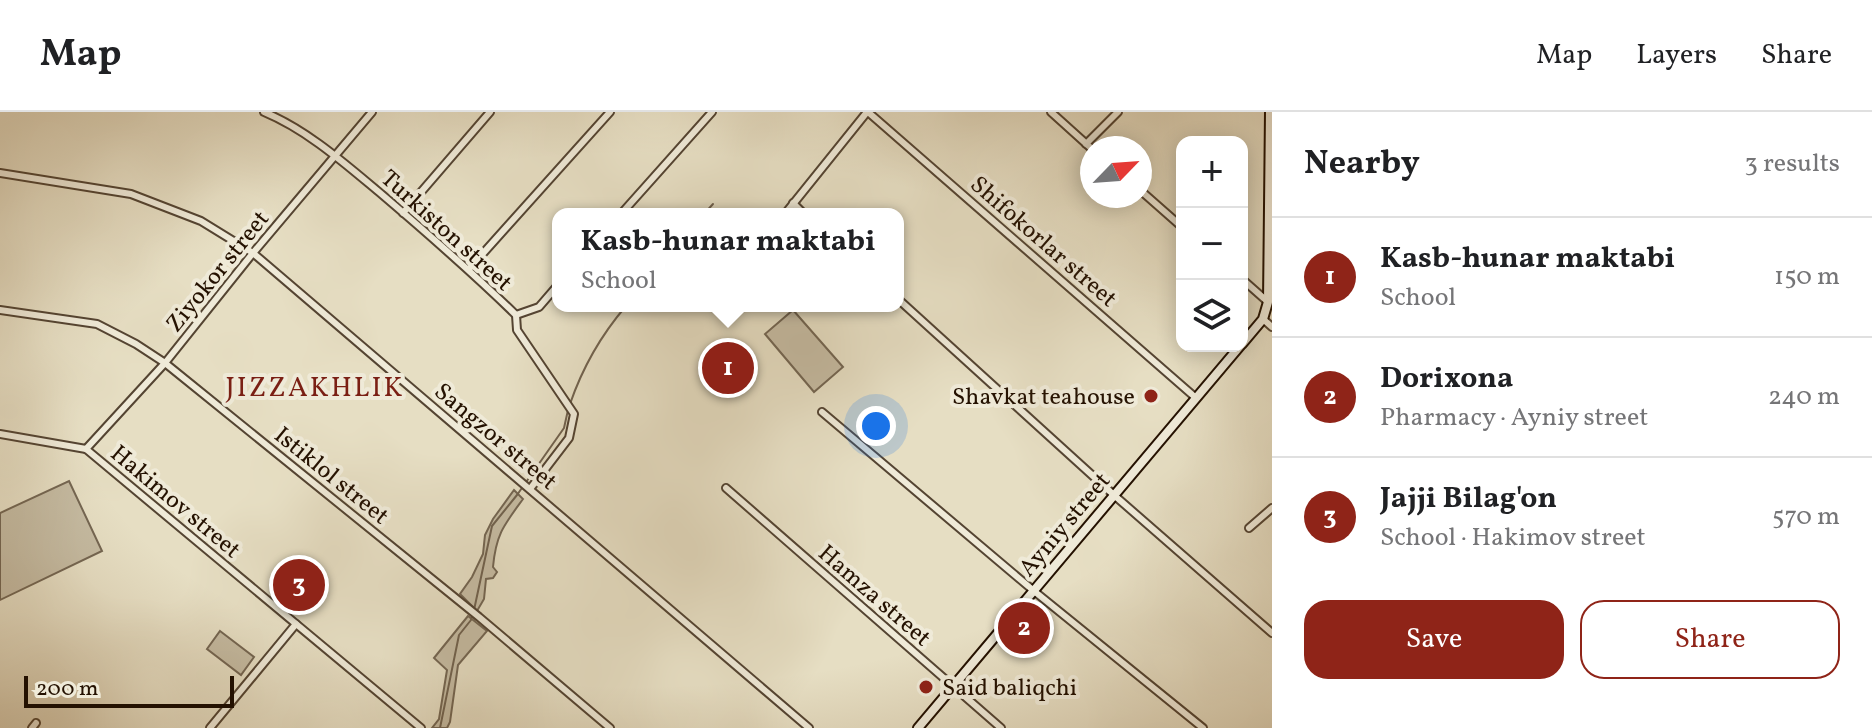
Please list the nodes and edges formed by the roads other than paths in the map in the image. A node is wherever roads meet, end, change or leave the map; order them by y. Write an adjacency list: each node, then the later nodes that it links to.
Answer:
1 (264, 112): 13 (street, Turkiston street)
2 (372, 112): 13 (street, Ziyokor street)
3 (490, 112): 20 (street)
4 (610, 112): 23 (street)
5 (712, 112): 17 (street)
6 (868, 112): 16 (street); 35 (street, Shifokorlar street)
7 (1051, 112): 11 (street)
8 (1118, 112): 10 (street)
9 (1270, 112): 12 (street, Ayniy street)
10 (1098, 136)
11 (1080, 138)
12 (1270, 145): 27 (street, Ayniy street)
13 (336, 156): 20 (street, Turkiston street); 22 (street, Ziyokor street)
14 (0, 173): 22 (street, Sangzor street)
15 (1152, 201): 21 (street)
16 (793, 203): 18 (street); 19 (street)
17 (626, 208)
18 (789, 208)
19 (798, 208)
20 (403, 213): 23 (street, Turkiston street)
21 (1176, 222)
22 (253, 253): 34 (street, Ziyokor street); 40 (street, Sangzor street)
23 (469, 269): 29 (street, Turkiston street)
24 (1243, 280): 27 (street)
25 (552, 292): 29 (street)
26 (904, 304): 41 (street)
27 (1269, 304): 30 (street, Ayniy street)
28 (0, 310): 34 (street, Istiklol street)
29 (516, 315): 40 (street, Turkiston street)
30 (1263, 319): 31 (street); 32 (street, Ayniy street)
31 (1272, 327)
32 (1248, 337)
33 (1235, 352): 35 (street, Ayniy street)
34 (165, 363): 38 (street, Ziyokor street); 52 (street, Istiklol street)
35 (1196, 398): 41 (street, Ayniy street)
36 (822, 412): 44 (street)
37 (0, 434): 38 (street, Hakimov street)
38 (86, 449): 45 (street, Hakimov street)
39 (726, 488): 47 (street, Hamza street)
40 (530, 489): 53 (street, Sangzor street)
41 (1115, 496): 44 (street, Ayniy street); 46 (street)
42 (1272, 508): 43 (street)
43 (1249, 528)
44 (1034, 591): 47 (street, Ayniy street); 56 (street)
45 (296, 624): 48 (street); 51 (street, Hakimov street)
46 (1272, 633)
47 (952, 687): 54 (street, Ayniy street); 55 (street, Hamza street)
48 (216, 721): 49 (street); 50 (street)
49 (210, 728)
50 (224, 728)
51 (421, 728)
52 (610, 728)
53 (809, 728)
54 (918, 728)
55 (1001, 728)
56 (1203, 728)

